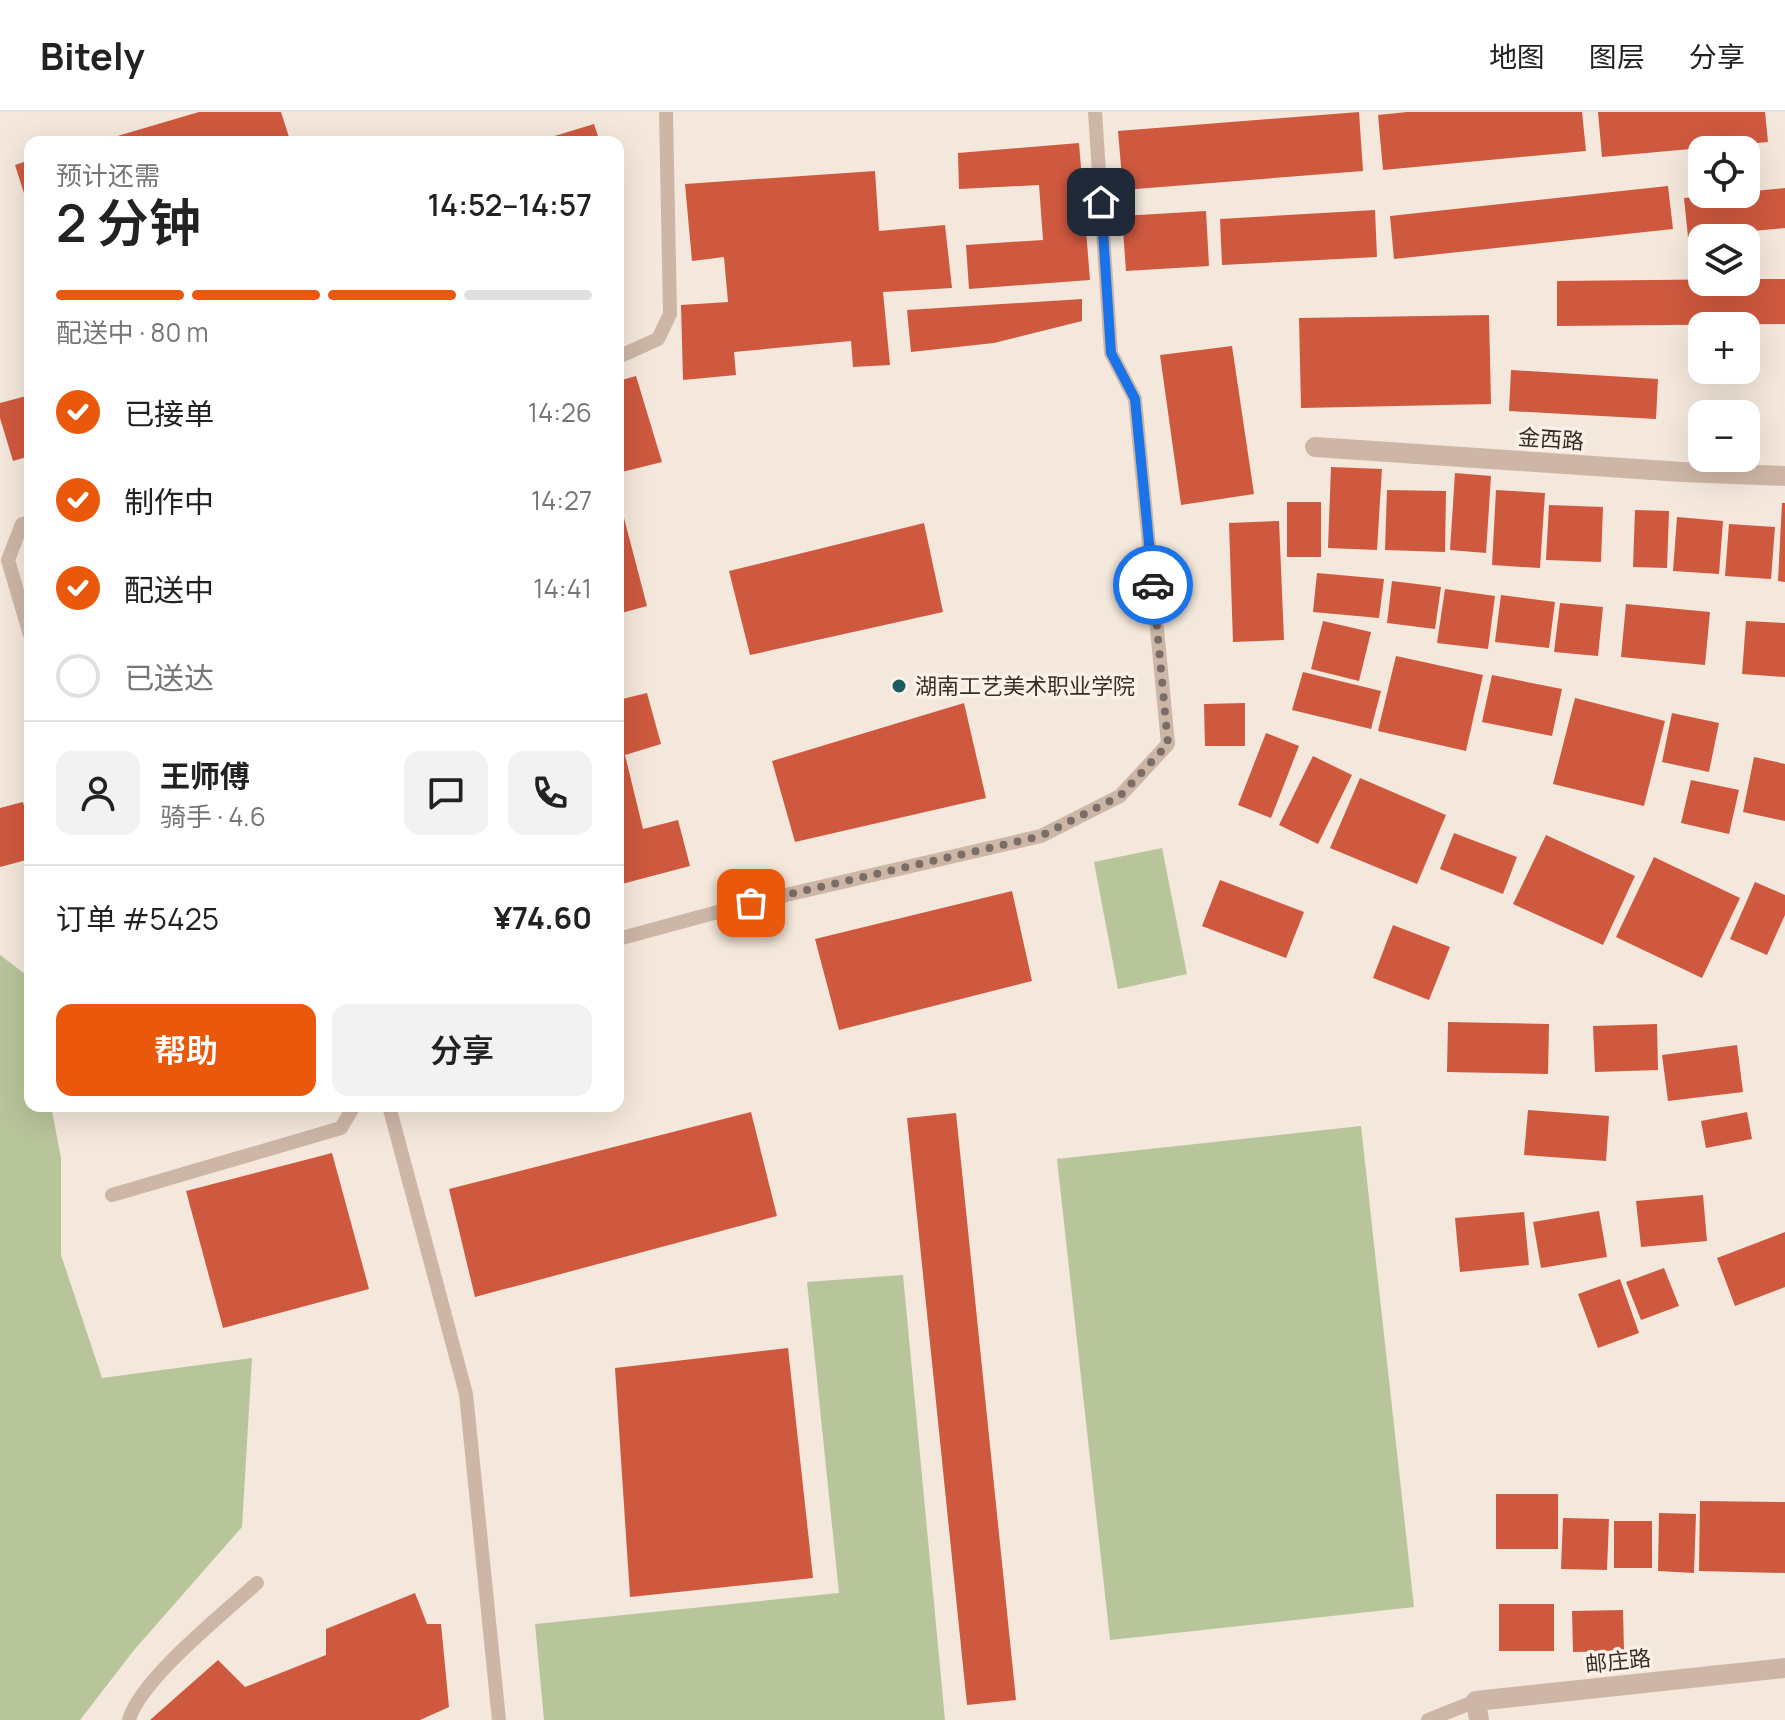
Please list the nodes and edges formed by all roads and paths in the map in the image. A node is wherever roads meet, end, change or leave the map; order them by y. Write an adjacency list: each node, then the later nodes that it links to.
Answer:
1 (666, 112): 3 (lane)
2 (1095, 112): 8 (lane)
3 (624, 354)
4 (1315, 447): 5 (street, 金西路)
5 (1785, 476)
6 (24, 524): 7 (lane)
7 (24, 615)
8 (624, 937)
9 (350, 1112): 11 (lane)
10 (391, 1112): 16 (lane)
11 (112, 1195)
12 (257, 1583): 15 (lane)
13 (1785, 1668): 14 (street, 邮庄路)
14 (1478, 1710): 17 (lane)
15 (129, 1720)
16 (499, 1720)
17 (1428, 1720)

